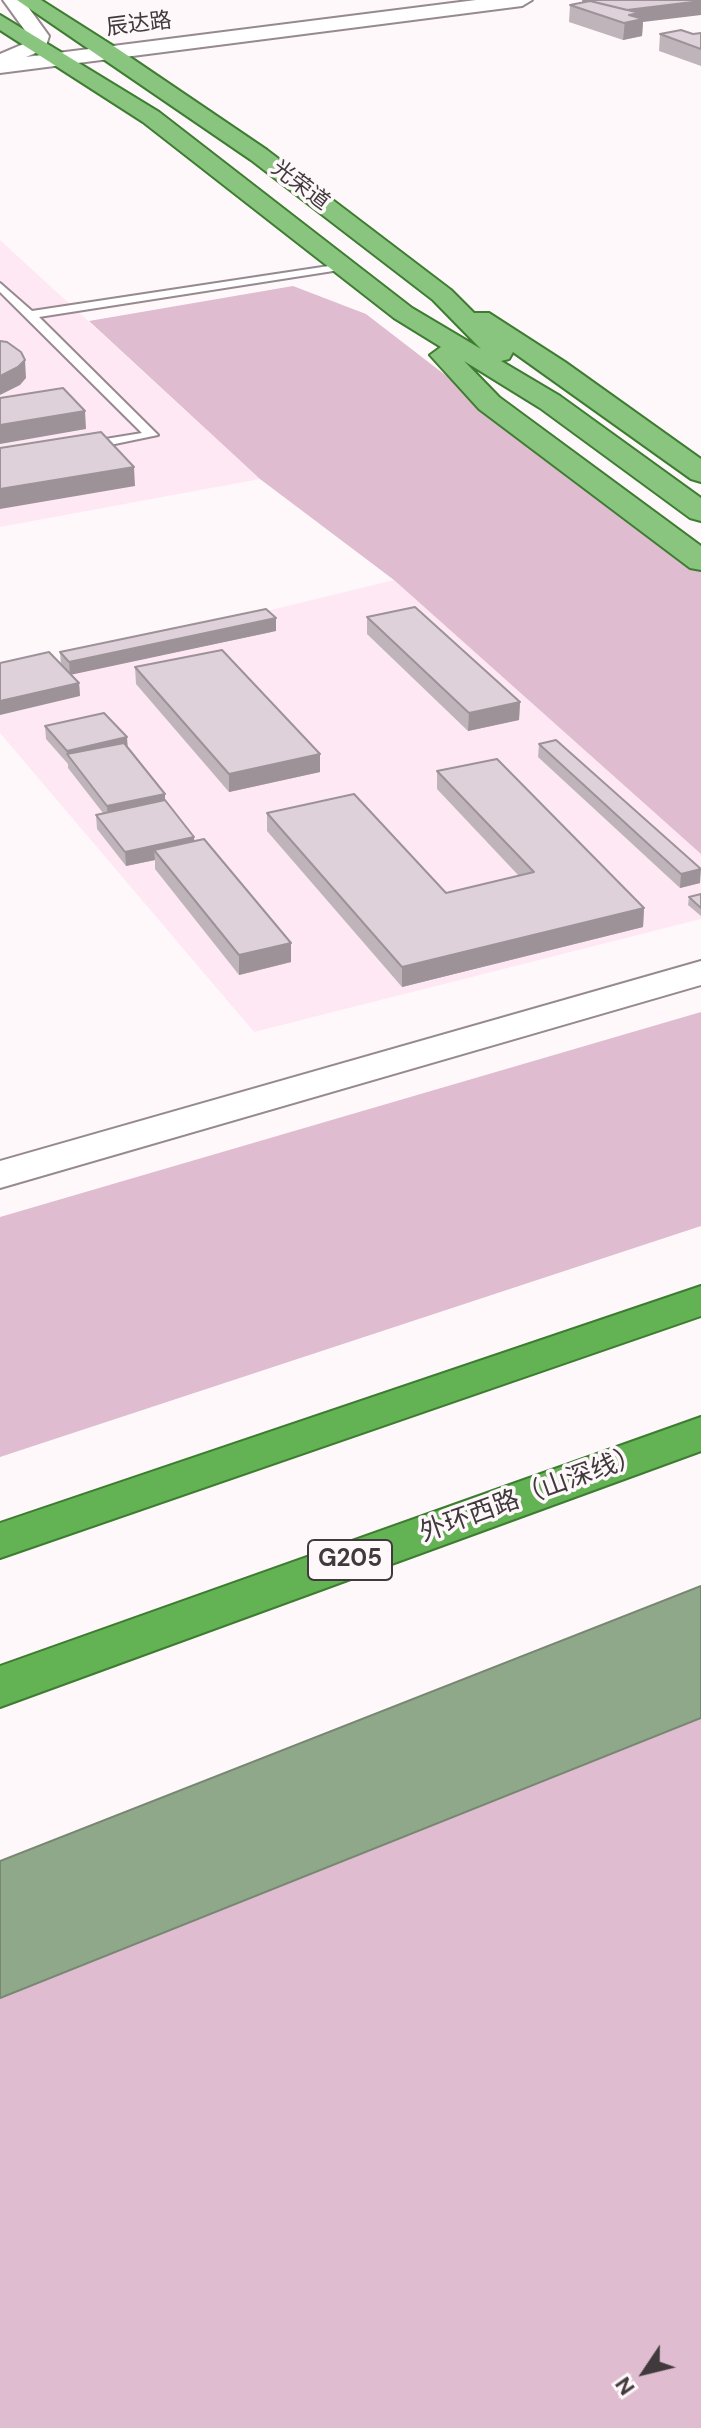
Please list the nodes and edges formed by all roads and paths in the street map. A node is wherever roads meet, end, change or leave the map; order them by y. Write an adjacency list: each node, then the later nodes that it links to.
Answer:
1 (13, 0): 7 (street)
2 (27, 0): 6 (main road, 光荣道)
3 (447, 0): 6 (street, 辰达路)
4 (522, 0): 6 (street, 辰达路)
5 (0, 21): 7 (main road, 光荣道)
6 (105, 49): 7 (street, 辰达路); 12 (main road, 光荣道)
7 (42, 52): 8 (street); 9 (street, 辰达路); 10 (main road, 光荣道)
8 (0, 59)
9 (0, 67)
10 (342, 267): 13 (main road, 光荣道); 14 (lane)
11 (0, 286): 14 (lane)
12 (442, 295): 15 (main road, 光荣道); 17 (main road)
13 (403, 313): 15 (main road); 19 (main road)
14 (31, 315): 16 (lane)
15 (550, 402): 18 (main road)
16 (76, 448)
17 (701, 473)
18 (701, 512)
19 (701, 561)
20 (701, 973): 21 (street)
21 (0, 1175)
22 (701, 1300): 24 (highway)
23 (701, 1433): 25 (highway, 外环西路（山深线） / G205)
24 (0, 1541)
25 (0, 1687)

